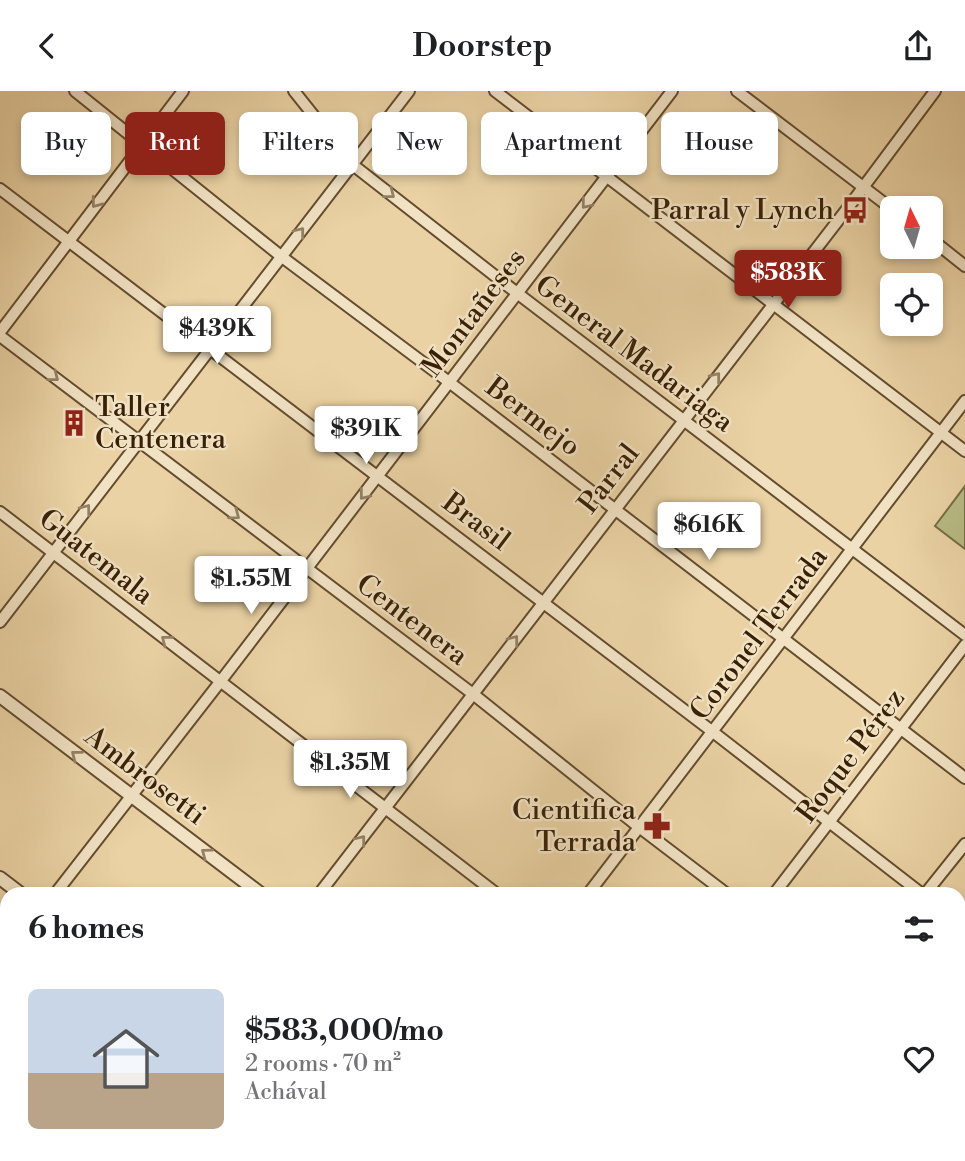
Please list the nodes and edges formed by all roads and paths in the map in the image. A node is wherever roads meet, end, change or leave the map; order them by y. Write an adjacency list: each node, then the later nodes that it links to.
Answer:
1 (75, 91): 11 (street, Bermejo)
2 (183, 91): 9 (street)
3 (295, 91): 10 (street, General Madariaga)
4 (409, 91): 12 (street)
5 (495, 91): 17 (street)
6 (672, 91): 17 (street, Montañeses)
7 (737, 91): 18 (street)
8 (936, 91): 18 (street, Parral)
9 (166, 112)
10 (311, 112)
11 (125, 133)
12 (358, 157)
13 (125, 165): 21 (street, one-way to 21)
14 (358, 170): 25 (street, General Madariaga, one-way to 25)
15 (178, 175): 23 (street, Bermejo)
16 (344, 175): 23 (street, one-way to 16)
17 (607, 177): 25 (street, Montañeses, one-way to 25); 26 (street)
18 (863, 186): 20 (street); 26 (street, Parral)
19 (0, 189): 21 (street, Brasil)
20 (880, 199)
21 (67, 241): 27 (street); 28 (street, Brasil)
22 (943, 249): 24 (street)
23 (282, 257): 28 (street); 29 (street, Bermejo)
24 (965, 266)
25 (517, 293): 29 (street, Montañeses); 31 (street, General Madariaga)
26 (773, 304): 31 (street, Parral, one-way to 26); 32 (street)
27 (0, 334): 33 (street, Centenera, one-way to 33)
28 (210, 350): 33 (street); 35 (street, Brasil)
29 (449, 382): 35 (street, Montañeses); 36 (street, Bermejo)
30 (965, 401): 32 (street, Coronel Terrada)
31 (683, 420): 36 (street, Parral); 38 (street, General Madariaga)
32 (941, 432): 34 (street); 38 (street, Coronel Terrada)
33 (137, 442): 39 (street, one-way to 33); 40 (street, Centenera, one-way to 40)
34 (965, 451)
35 (378, 476): 40 (street, Montañeses, one-way to 40); 41 (street, Brasil)
36 (615, 509): 41 (street, Parral); 44 (street, Bermejo)
37 (0, 512): 39 (street, Guatemala)
38 (853, 550): 43 (street, General Madariaga); 44 (street, Coronel Terrada)
39 (53, 553): 42 (street); 46 (street, Guatemala, one-way to 39)
40 (306, 569): 46 (street, Montañeses); 47 (street, Centenera)
41 (543, 602): 47 (street, Parral, one-way to 41); 50 (street, Brasil)
42 (0, 622)
43 (965, 635)
44 (783, 640): 49 (street, Bermejo); 50 (street, Coronel Terrada)
45 (965, 645): 49 (street, Roque Pérez)
46 (220, 682): 52 (street, Montañeses); 53 (street, Guatemala)
47 (473, 694): 53 (street, Parral); 55 (street, Centenera)
48 (0, 696): 52 (street, Ambrosetti, one-way to 48)
49 (900, 729): 51 (street, Bermejo); 54 (street, Roque Pérez)
50 (713, 732): 54 (street, Brasil); 55 (street, Coronel Terrada)
51 (965, 778)
52 (130, 796): 57 (street, Montañeses); 58 (street, Ambrosetti, one-way to 52)
53 (386, 807): 59 (street, Parral, one-way to 53); 60 (street, Guatemala)
54 (828, 822): 63 (street, Roque Pérez); 64 (street, Brasil)
55 (639, 827): 61 (street, Coronel Terrada); 62 (street, Centenera)
56 (965, 844): 65 (street)
57 (60, 887)
58 (252, 887)
59 (324, 887)
60 (488, 887)
61 (593, 887)
62 (718, 887)
63 (779, 887)
64 (915, 887)
65 (930, 887)

